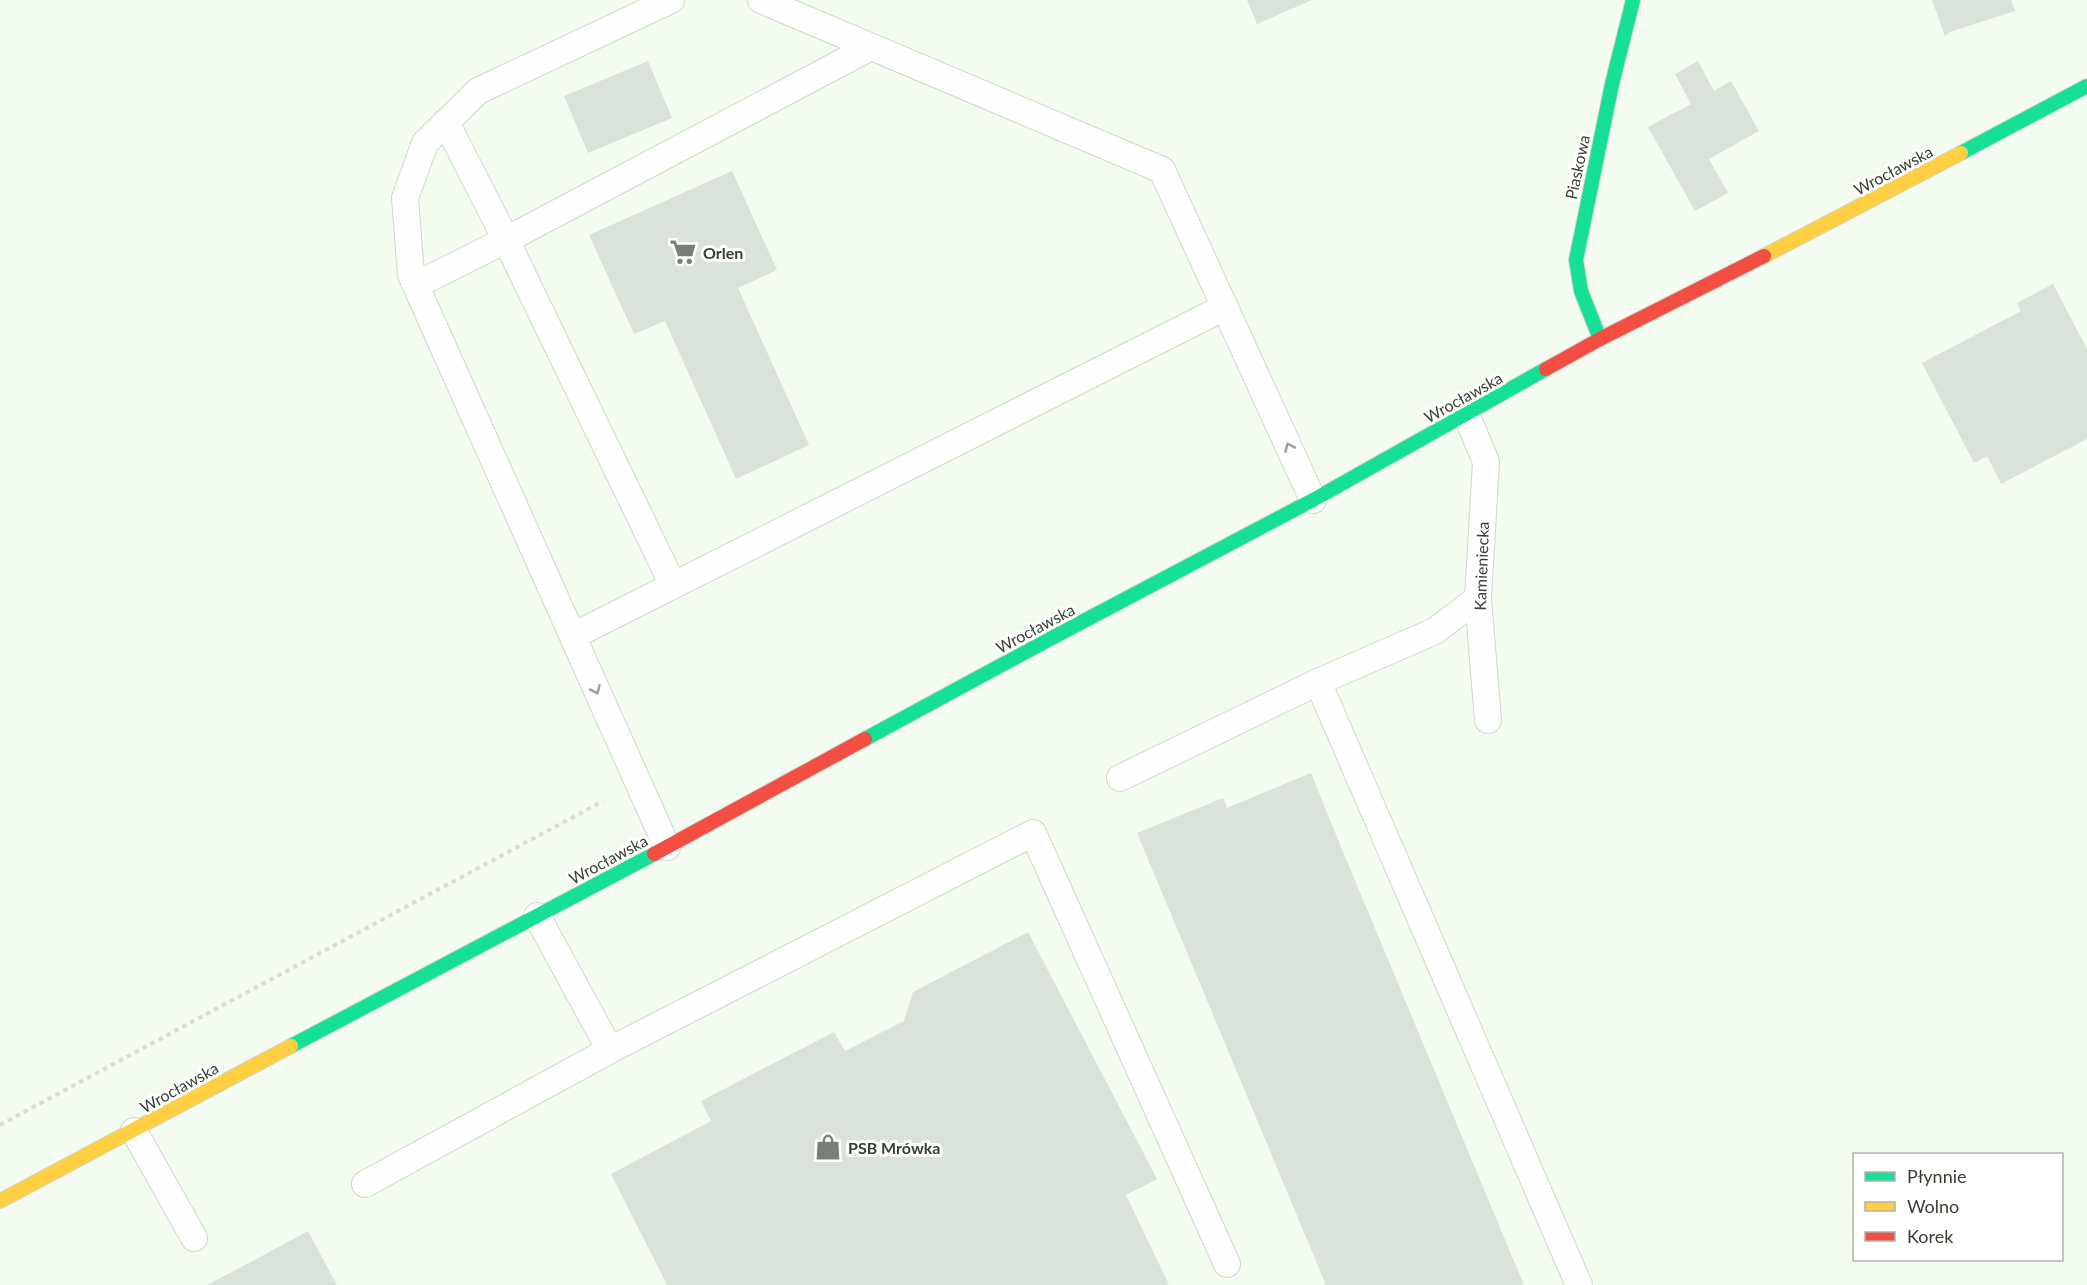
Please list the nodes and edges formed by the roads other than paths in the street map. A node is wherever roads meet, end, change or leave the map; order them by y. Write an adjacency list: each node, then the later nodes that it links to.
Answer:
1 (671, 0): 6 (lane)
2 (761, 0): 4 (lane)
3 (1633, 0): 10 (main road, Piaskowa)
4 (871, 47): 7 (lane); 9 (lane)
5 (2087, 86): 10 (main road, Wrocławska)
6 (446, 122): 7 (lane); 8 (lane)
7 (506, 240): 8 (lane); 13 (lane)
8 (416, 285): 15 (lane)
9 (1225, 307): 12 (lane, one-way to 9); 13 (lane)
10 (1600, 339): 11 (main road, Wrocławska)
11 (1466, 414): 12 (main road, Wrocławska); 14 (lane, Kamieniecka)
12 (1313, 500): 19 (main road, Wrocławska)
13 (673, 585): 15 (lane)
14 (1478, 598): 16 (lane); 17 (lane, Kamieniecka)
15 (573, 636): 19 (lane, one-way to 19)
16 (1318, 682): 18 (lane); 27 (lane)
17 (1488, 720)
18 (1120, 778)
19 (667, 847): 20 (main road, Wrocławska)
20 (537, 916): 21 (lane); 22 (main road, Wrocławska)
21 (610, 1050): 23 (lane); 26 (lane)
22 (134, 1131): 24 (main road, Wrocławska); 25 (lane)
23 (365, 1184)
24 (0, 1201)
25 (194, 1238)
26 (1227, 1264)
27 (1579, 1285)

